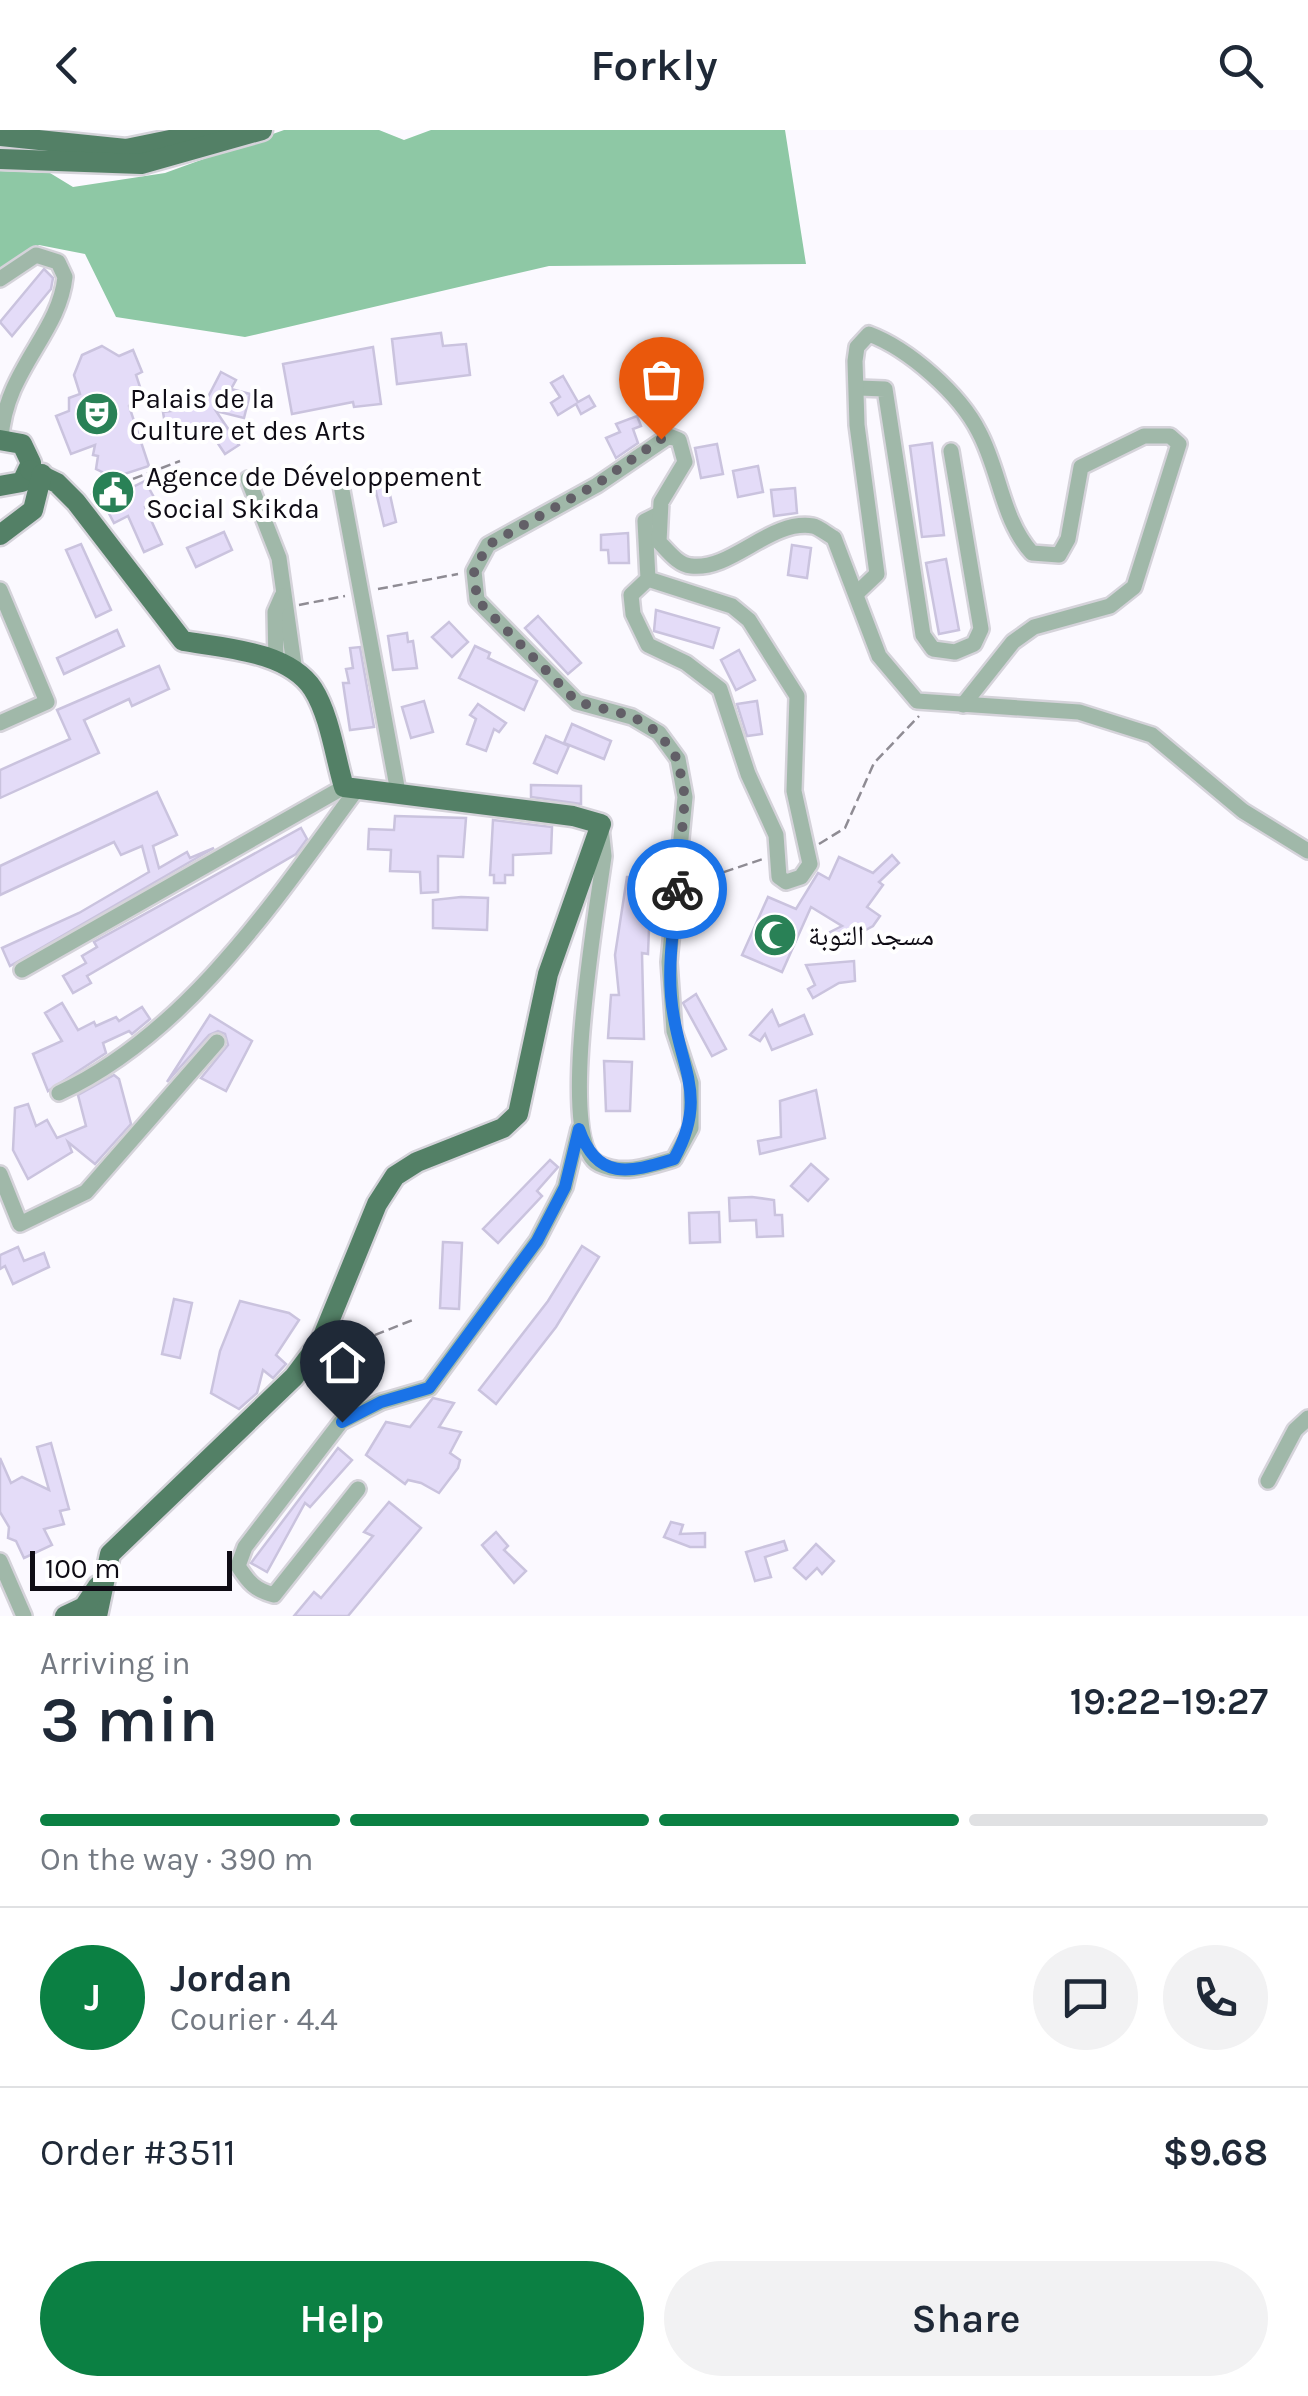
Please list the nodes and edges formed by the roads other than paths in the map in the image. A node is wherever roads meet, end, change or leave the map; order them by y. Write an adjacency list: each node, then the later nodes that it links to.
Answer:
1 (219, 130): 3 (main road)
2 (262, 130): 6 (main road)
3 (0, 136)
4 (0, 150): 6 (main road)
5 (0, 158): 6 (main road)
6 (78, 165)
7 (0, 279): 9 (street)
8 (859, 388): 10 (street); 21 (street); 23 (street)
9 (0, 439): 11 (main road)
10 (951, 452)
11 (36, 472): 14 (main road); 15 (main road); 16 (main road)
12 (248, 479): 22 (street)
13 (342, 484): 26 (street)
14 (0, 486)
15 (82, 499): 16 (main road); 22 (main road)
16 (33, 510): 18 (main road)
17 (660, 514): 19 (street); 21 (street); 32 (street)
18 (0, 535)
19 (648, 579): 19 (street)
20 (0, 590): 24 (street)
21 (856, 594): 23 (street)
22 (285, 667): 25 (main road)
23 (963, 705): 28 (street)
24 (0, 723)
25 (350, 788): 26 (main road); 29 (street); 31 (street)
26 (398, 792): 27 (main road)
27 (601, 824): 32 (street); 38 (main road)
28 (1308, 851)
29 (22, 970)
30 (216, 1042): 33 (street)
31 (59, 1093)
32 (579, 1129): 36 (street)
33 (0, 1174)
34 (1308, 1418): 35 (street)
35 (1268, 1481)
36 (358, 1489)
37 (0, 1562): 39 (street)
38 (82, 1613)
39 (18, 1614)

